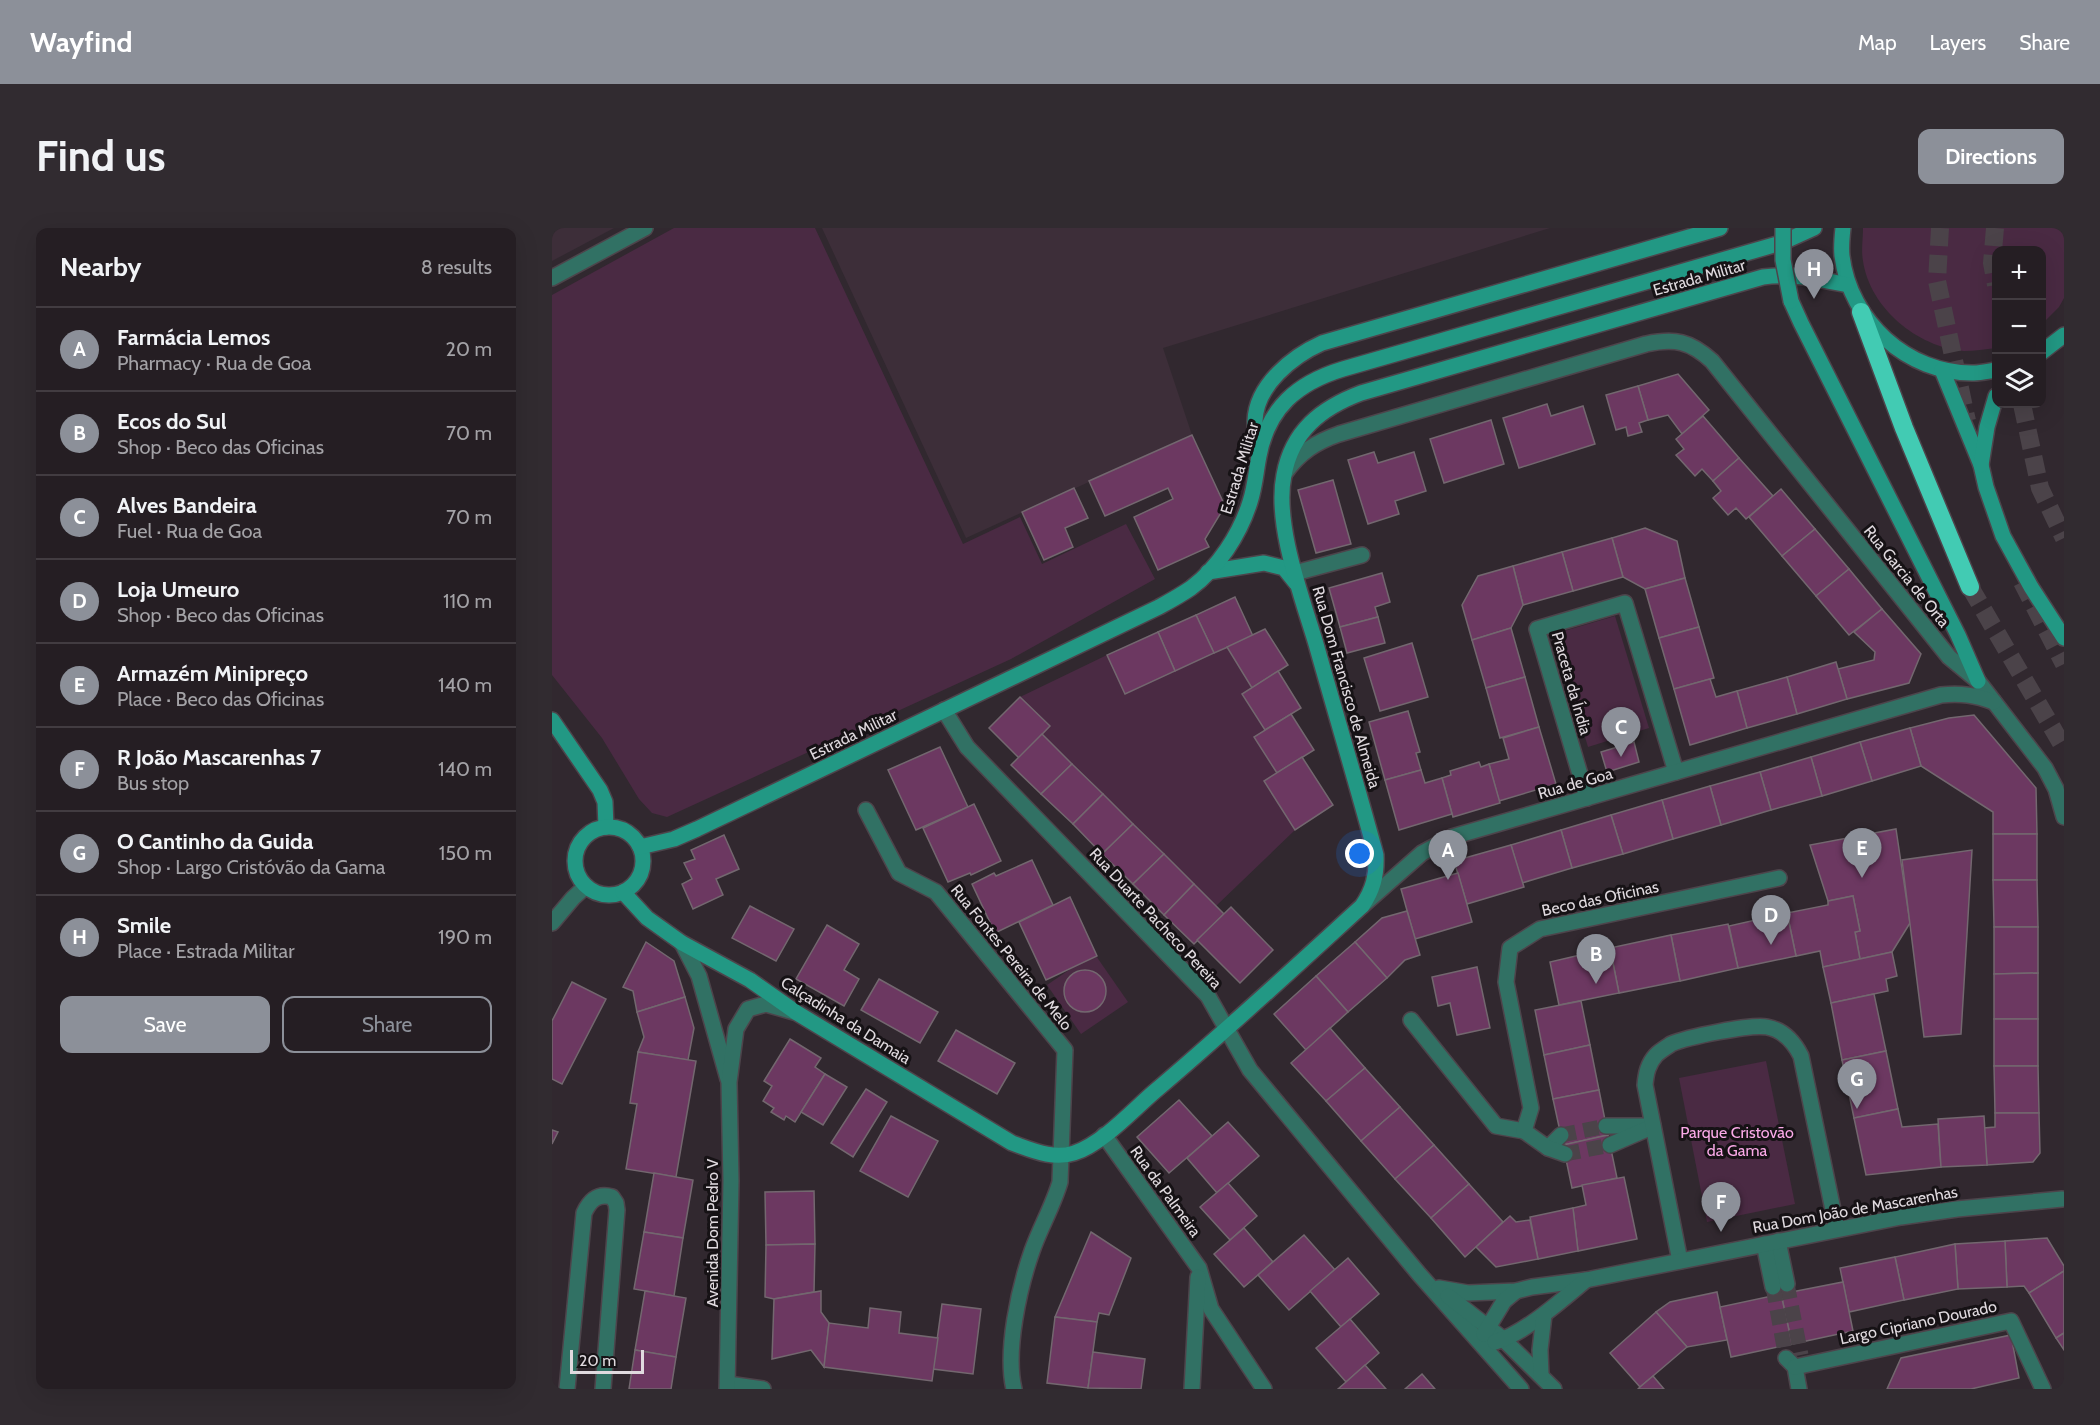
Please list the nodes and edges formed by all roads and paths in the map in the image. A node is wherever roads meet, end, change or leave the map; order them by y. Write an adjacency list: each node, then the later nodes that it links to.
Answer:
1 (645, 228): 6 (street)
2 (1720, 228): 14 (street)
3 (1783, 228): 22 (street, bridge)
4 (1814, 228): 14 (street, Estrada Militar)
5 (1843, 228): 7 (street)
6 (552, 278)
7 (1848, 285): 8 (street); 16 (street, Estrada Militar)
8 (1861, 312): 11 (street); 20 (highway)
9 (2064, 335): 10 (street)
10 (2046, 349)
11 (1942, 370): 12 (street); 15 (street)
12 (1992, 371)
13 (1993, 408): 15 (street)
14 (1259, 454): 18 (street, Estrada Militar)
15 (1981, 465): 21 (street)
16 (1284, 475): 19 (street, Rua Dom Francisco de Almeida); 22 (street, Rua Garcia de Orta)
17 (1362, 555): 19 (street)
18 (1208, 572): 19 (street); 24 (street, Estrada Militar)
19 (1297, 580): 35 (street, Rua Dom Francisco de Almeida)
20 (1970, 587)
21 (2064, 638)
22 (1978, 681): 23 (street, Rua Garcia de Orta)
23 (1994, 702): 26 (street, Rua de Goa); 29 (street, Rua Garcia de Orta)
24 (944, 710): 31 (street, Estrada Militar); 40 (street, Rua Duarte Pacheco Pereira)
25 (552, 720): 30 (street)
26 (1676, 772): 27 (street, Rua de Goa); 27 (street, Praceta da Índia)
27 (1587, 798): 35 (street, Rua de Goa)
28 (866, 810): 50 (street, Rua Fontes Pereira de Melo)
29 (2064, 817)
30 (606, 827): 31 (street); 33 (street)
31 (640, 847): 34 (street)
32 (1779, 878): 44 (street, Beco das Oficinas)
33 (586, 886): 34 (street); 36 (street)
34 (624, 892): 37 (street, Calçadinha da Damaia)
35 (1362, 906): 40 (street, Rua de Goa)
36 (552, 922)
37 (682, 943): 38 (street, Calçadinha da Damaia); 41 (street, Avenida Dom Pedro V)
38 (797, 1013): 41 (street, Avenida Dom Pedro V); 50 (street, Calçadinha da Damaia)
39 (1411, 1020): 44 (street)
40 (1226, 1029): 45 (street); 56 (street, Rua Duarte Pacheco Pereira)
41 (729, 1082): 66 (street, Avenida Dom Pedro V)
42 (1606, 1126): 43 (street)
43 (1653, 1126): 47 (street); 52 (street); 54 (street)
44 (1524, 1131): 48 (street)
45 (1104, 1135): 50 (street); 55 (street, Rua da Palmeira)
46 (1561, 1135): 48 (street)
47 (1610, 1145)
48 (1548, 1148): 49 (street)
49 (1564, 1154)
50 (1062, 1156): 70 (street, Rua Fontes Pereira de Melo)
51 (2063, 1197): 52 (street, Rua Dom João de Mascarenhas)
52 (1837, 1229): 53 (street, Rua Dom João de Mascarenhas)
53 (1771, 1242): 54 (street, Rua Dom João de Mascarenhas); 58 (street)
54 (1680, 1261): 57 (street, Rua Dom João de Mascarenhas)
55 (1199, 1268): 71 (street); 72 (street, Rua da Palmeira)
56 (1419, 1274): 59 (street, Rua Duarte Pacheco Pereira); 64 (street, Rua Duarte Pacheco Pereira)
57 (1586, 1280): 60 (street, Rua Dom João de Mascarenhas); 61 (street, Rua Dom João de Mascarenhas)
58 (1780, 1286)
59 (1439, 1288): 60 (street, Rua Dom João de Mascarenhas); 62 (street, Rua Duarte Pacheco Pereira)
60 (1515, 1291): 62 (street)
61 (1545, 1314): 63 (street, Rua Dom João de Mascarenhas); 65 (street)
62 (1487, 1327): 63 (street, Rua Duarte Pacheco Pereira); 64 (street)
63 (1503, 1340): 64 (street, Rua Dom João de Mascarenhas); 65 (street, Rua Duarte Pacheco Pereira)
64 (1480, 1342): 73 (street, Rua Duarte Pacheco Pereira)
65 (1541, 1375): 74 (street, Rua Duarte Pacheco Pereira)
66 (728, 1387): 69 (street)
67 (567, 1389): 68 (street)
68 (603, 1389)
69 (763, 1389)
70 (1014, 1389)
71 (1192, 1389)
72 (1264, 1389)
73 (1521, 1389)
74 (1554, 1389)
75 (1799, 1389): 76 (street, Largo Cipriano Dourado)
76 (2043, 1389)

